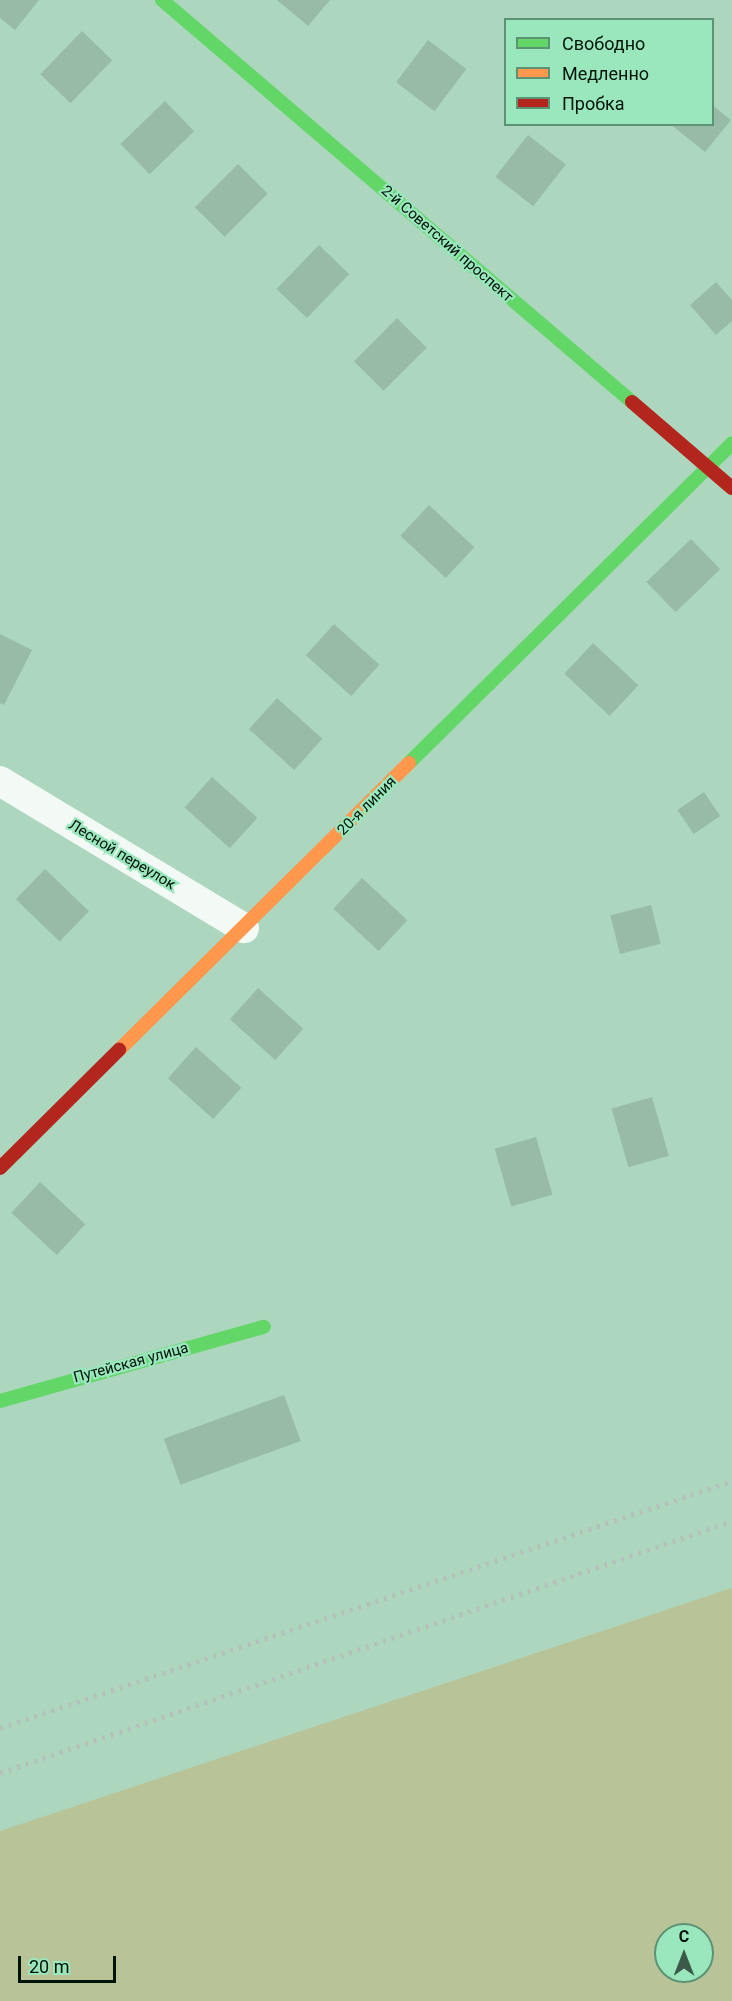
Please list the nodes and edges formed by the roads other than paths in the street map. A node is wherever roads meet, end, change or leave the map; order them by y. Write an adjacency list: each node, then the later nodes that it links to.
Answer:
1 (162, 0): 3 (street, 2-й Советский проспект)
2 (732, 443): 3 (street, 20-я линия)
3 (709, 467): 4 (street, 2-й Советский проспект); 6 (street, 20-я линия)
4 (732, 488)
5 (0, 781): 6 (street, Лесной переулок)
6 (244, 928): 7 (street, 20-я линия)
7 (0, 1168)
8 (264, 1328): 9 (street, Путейская улица)
9 (0, 1401)

